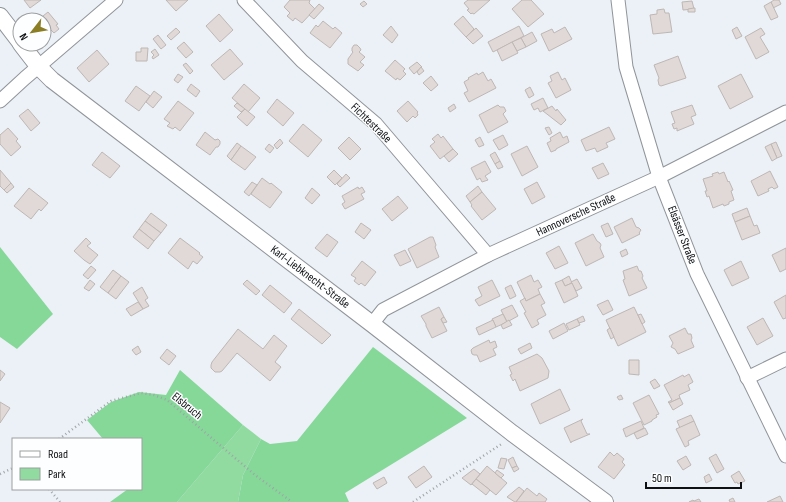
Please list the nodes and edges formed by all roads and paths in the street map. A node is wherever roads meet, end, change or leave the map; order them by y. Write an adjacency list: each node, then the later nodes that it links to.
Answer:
1 (116, 0): 7 (street)
2 (244, 0): 11 (street, Fichtestraße)
3 (618, 0): 10 (street, Elsässer Straße)
4 (0, 16): 5 (street, Karl-Liebknecht-Straße)
5 (12, 31)
6 (28, 52): 7 (street, Karl-Liebknecht-Straße)
7 (38, 66): 8 (street); 12 (street, Karl-Liebknecht-Straße)
8 (0, 101)
9 (786, 112): 10 (street, Hannoversche Straße)
10 (659, 177): 11 (street, Hannoversche Straße); 14 (street, Elsässer Straße)
11 (488, 255): 12 (street, Hannoversche Straße)
12 (372, 324): 15 (street, Karl-Liebknecht-Straße)
13 (786, 359): 14 (street)
14 (748, 378): 17 (street, Elsässer Straße)
15 (512, 433): 23 (path); 24 (street, Karl-Liebknecht-Straße)
16 (60, 438): 22 (path, Elsbruch)
17 (786, 456)
18 (12, 468): 19 (path)
19 (0, 474)
20 (50, 490): 21 (path)
21 (60, 502)
22 (292, 502)
23 (413, 502)
24 (605, 502)

